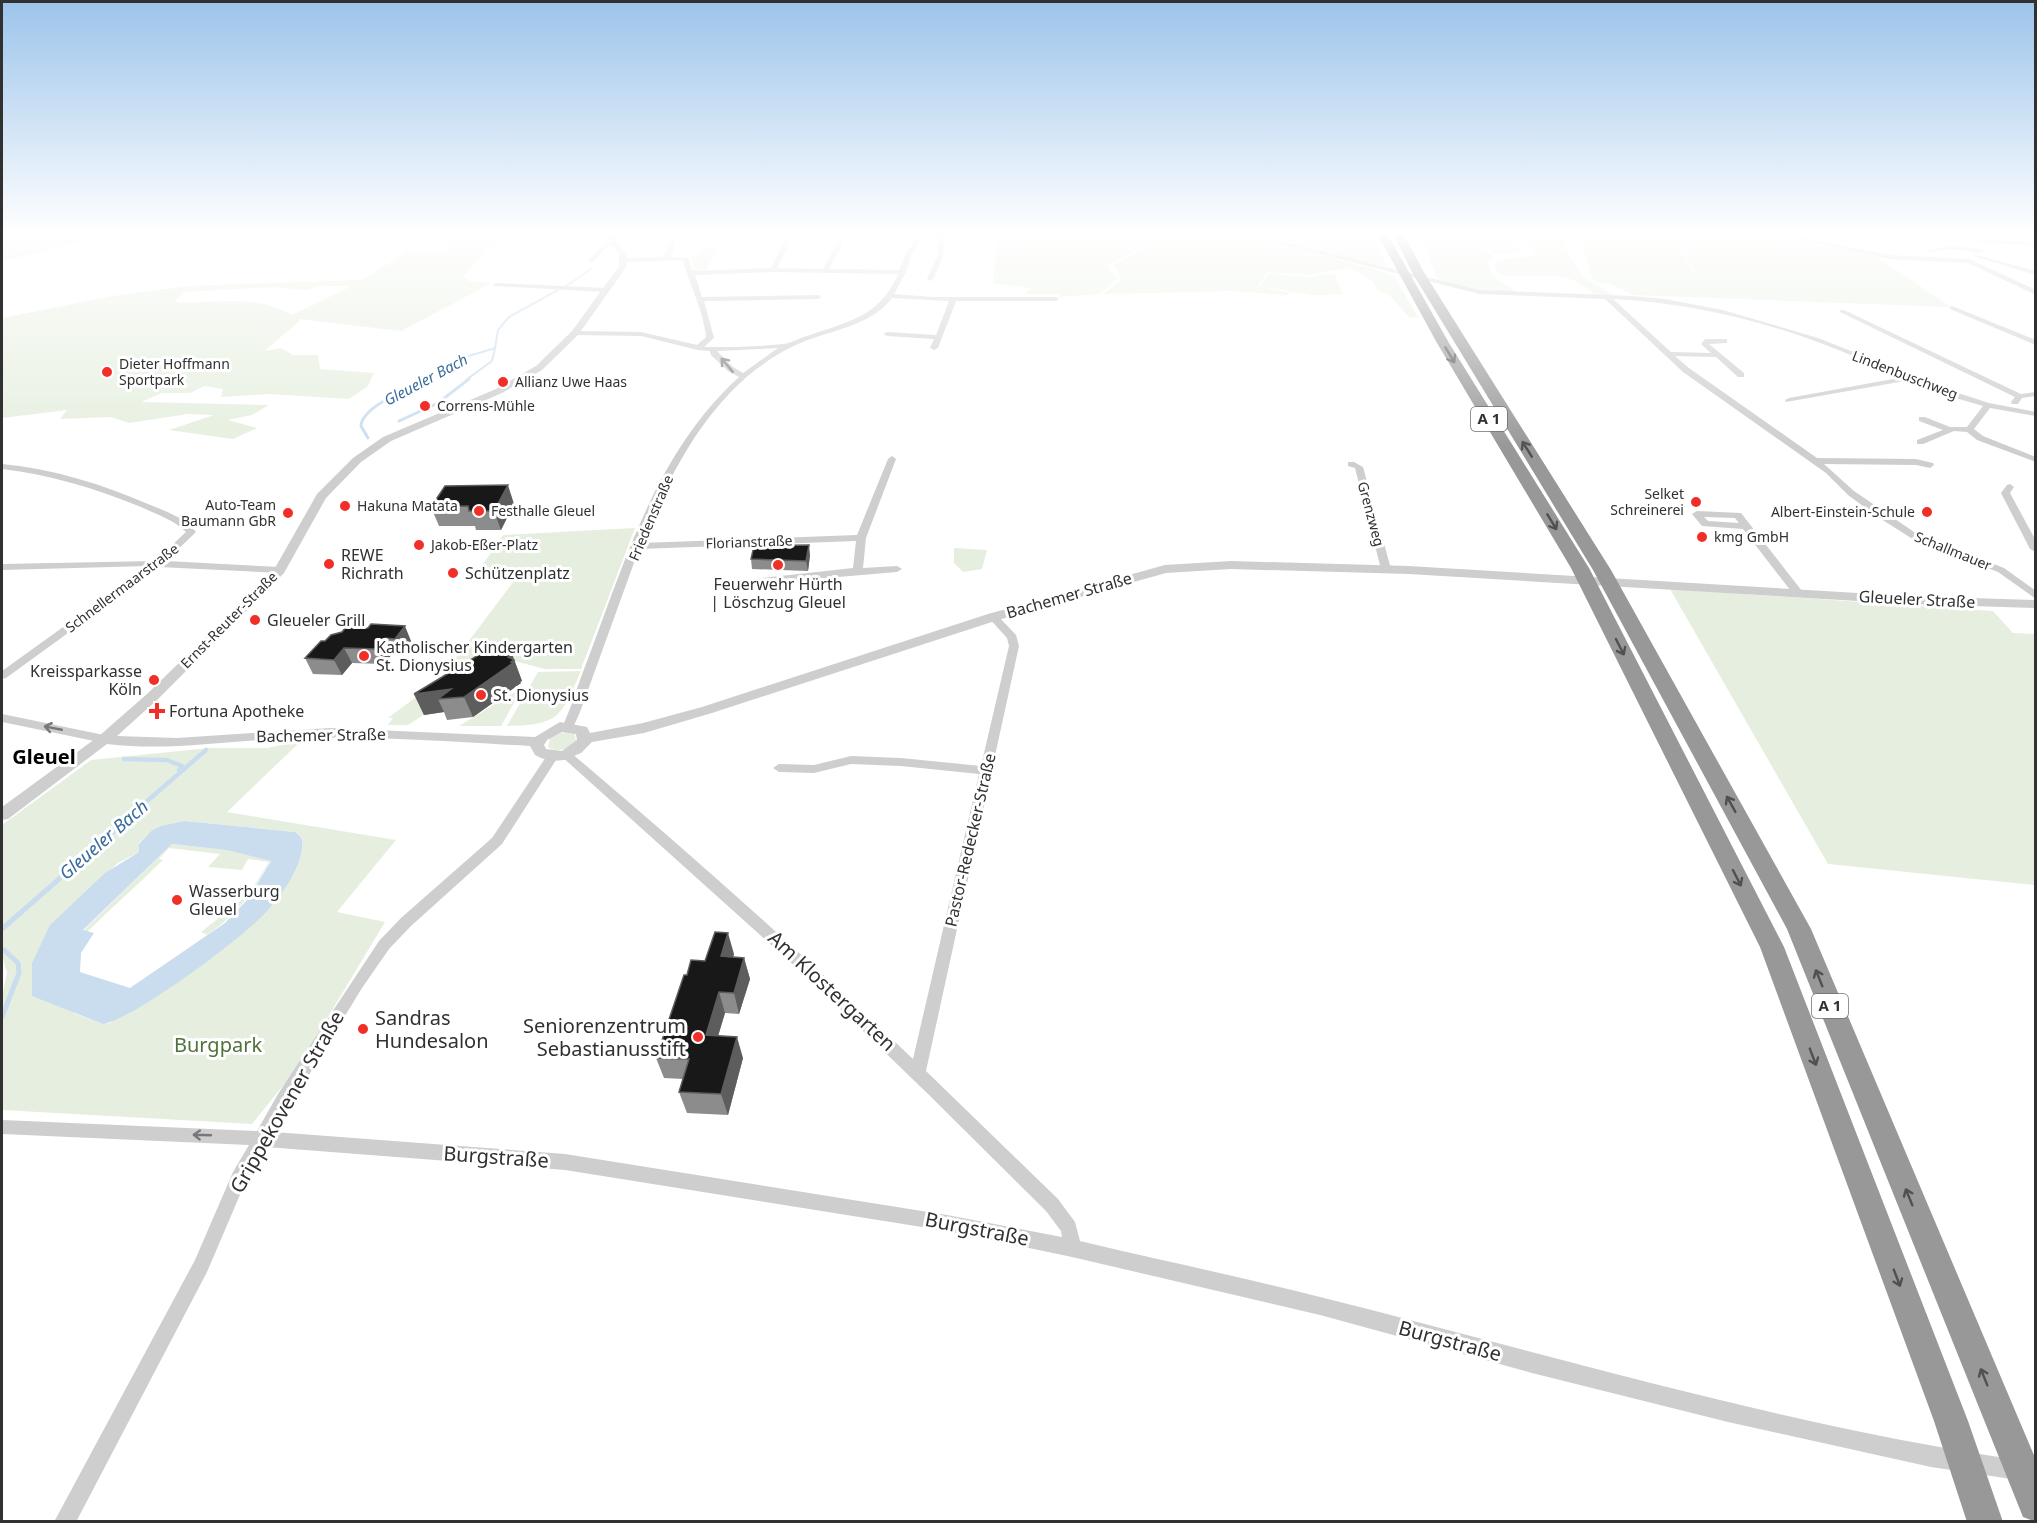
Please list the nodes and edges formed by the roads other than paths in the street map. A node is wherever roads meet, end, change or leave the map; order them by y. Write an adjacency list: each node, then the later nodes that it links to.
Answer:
1 (595, 306): 11 (street, Ernst-Reuter-Straße)
2 (701, 306): 17 (street)
3 (881, 306): 16 (street)
4 (950, 306): 13 (street)
5 (1422, 306): 53 (highway, A 1, one-way to 53)
6 (1439, 306): 56 (highway, A 1, one-way to 6)
7 (1617, 306): 20 (street, Schallmauer)
8 (1688, 306): 24 (street, Lindenbuschweg)
9 (1952, 309): 15 (street)
10 (1842, 311): 26 (street)
11 (575, 333): 17 (street); 52 (street, Ernst-Reuter-Straße)
12 (886, 334): 13 (street)
13 (938, 337): 19 (street)
14 (1724, 341): 21 (street)
15 (2036, 343)
16 (787, 346): 18 (street); 23 (street, Friedenstraße)
17 (699, 348): 18 (street)
18 (714, 348): 23 (street, one-way to 18)
19 (934, 348)
20 (1669, 354): 21 (street); 37 (street, Schallmauer)
21 (1717, 355): 22 (street)
22 (1741, 375)
23 (745, 376): 45 (street, Friedenstraße)
24 (1908, 379): 27 (street); 28 (street, Lindenbuschweg)
25 (2036, 394): 26 (street)
26 (2020, 396): 29 (street)
27 (1789, 400)
28 (1988, 405): 29 (street, Lindenbuschweg); 33 (street)
29 (2008, 410): 30 (street, Lindenbuschweg)
30 (2036, 414)
31 (1922, 419): 32 (street)
32 (1950, 430): 33 (street); 34 (street)
33 (1969, 430): 36 (street)
34 (1920, 442)
35 (892, 459): 44 (street)
36 (2036, 460)
37 (1814, 461): 39 (street); 57 (street, Schallmauer)
38 (1351, 464): 51 (street, Grenzweg)
39 (1930, 465)
40 (2, 467): 47 (street, Schnellermaarstraße)
41 (2010, 487): 43 (street)
42 (1746, 526): 55 (street)
43 (2032, 537): 46 (street)
44 (861, 538): 45 (street, Florianstraße); 49 (street)
45 (637, 546): 62 (street, Friedenstraße)
46 (2035, 549)
47 (158, 563): 48 (street); 52 (street); 60 (street, Schnellermaarstraße)
48 (2, 567)
49 (858, 569): 50 (street); 54 (street)
50 (897, 569)
51 (1386, 569): 53 (street, Bachemer Straße); 59 (street, Bachemer Straße)
52 (280, 570): 64 (street, Ernst-Reuter-Straße)
53 (1574, 574): 55 (street, Gleueler Straße); 56 (highway, A 1)
54 (755, 581)
55 (1798, 593): 58 (street, Gleueler Straße)
56 (1606, 596): 75 (highway, A 1, one-way to 56); 76 (highway, A 1, one-way to 76)
57 (2036, 596)
58 (2036, 604)
59 (993, 617): 63 (street, Bachemer Straße); 68 (street, Pastor-Redecker-Straße)
60 (2, 676)
61 (2, 718): 64 (street, one-way to 61)
62 (568, 727): 63 (street); 65 (street)
63 (586, 738): 66 (street)
64 (104, 739): 65 (street, Bachemer Straße); 69 (street, Ernst-Reuter-Straße)
65 (538, 742): 66 (street)
66 (559, 756): 70 (street, Am Klostergarten); 72 (street, Grippekovener Straße)
67 (779, 768): 68 (street)
68 (985, 771): 70 (street, Pastor-Redecker-Straße)
69 (2, 815)
70 (918, 1071): 73 (street, Am Klostergarten)
71 (2, 1128): 72 (street, Burgstraße, one-way to 71)
72 (261, 1139): 73 (street, Burgstraße); 77 (street, Grippekovener Straße)
73 (1072, 1248): 74 (street, Burgstraße)
74 (2036, 1472)
75 (2036, 1504)
76 (1981, 1511)
77 (64, 1521)

